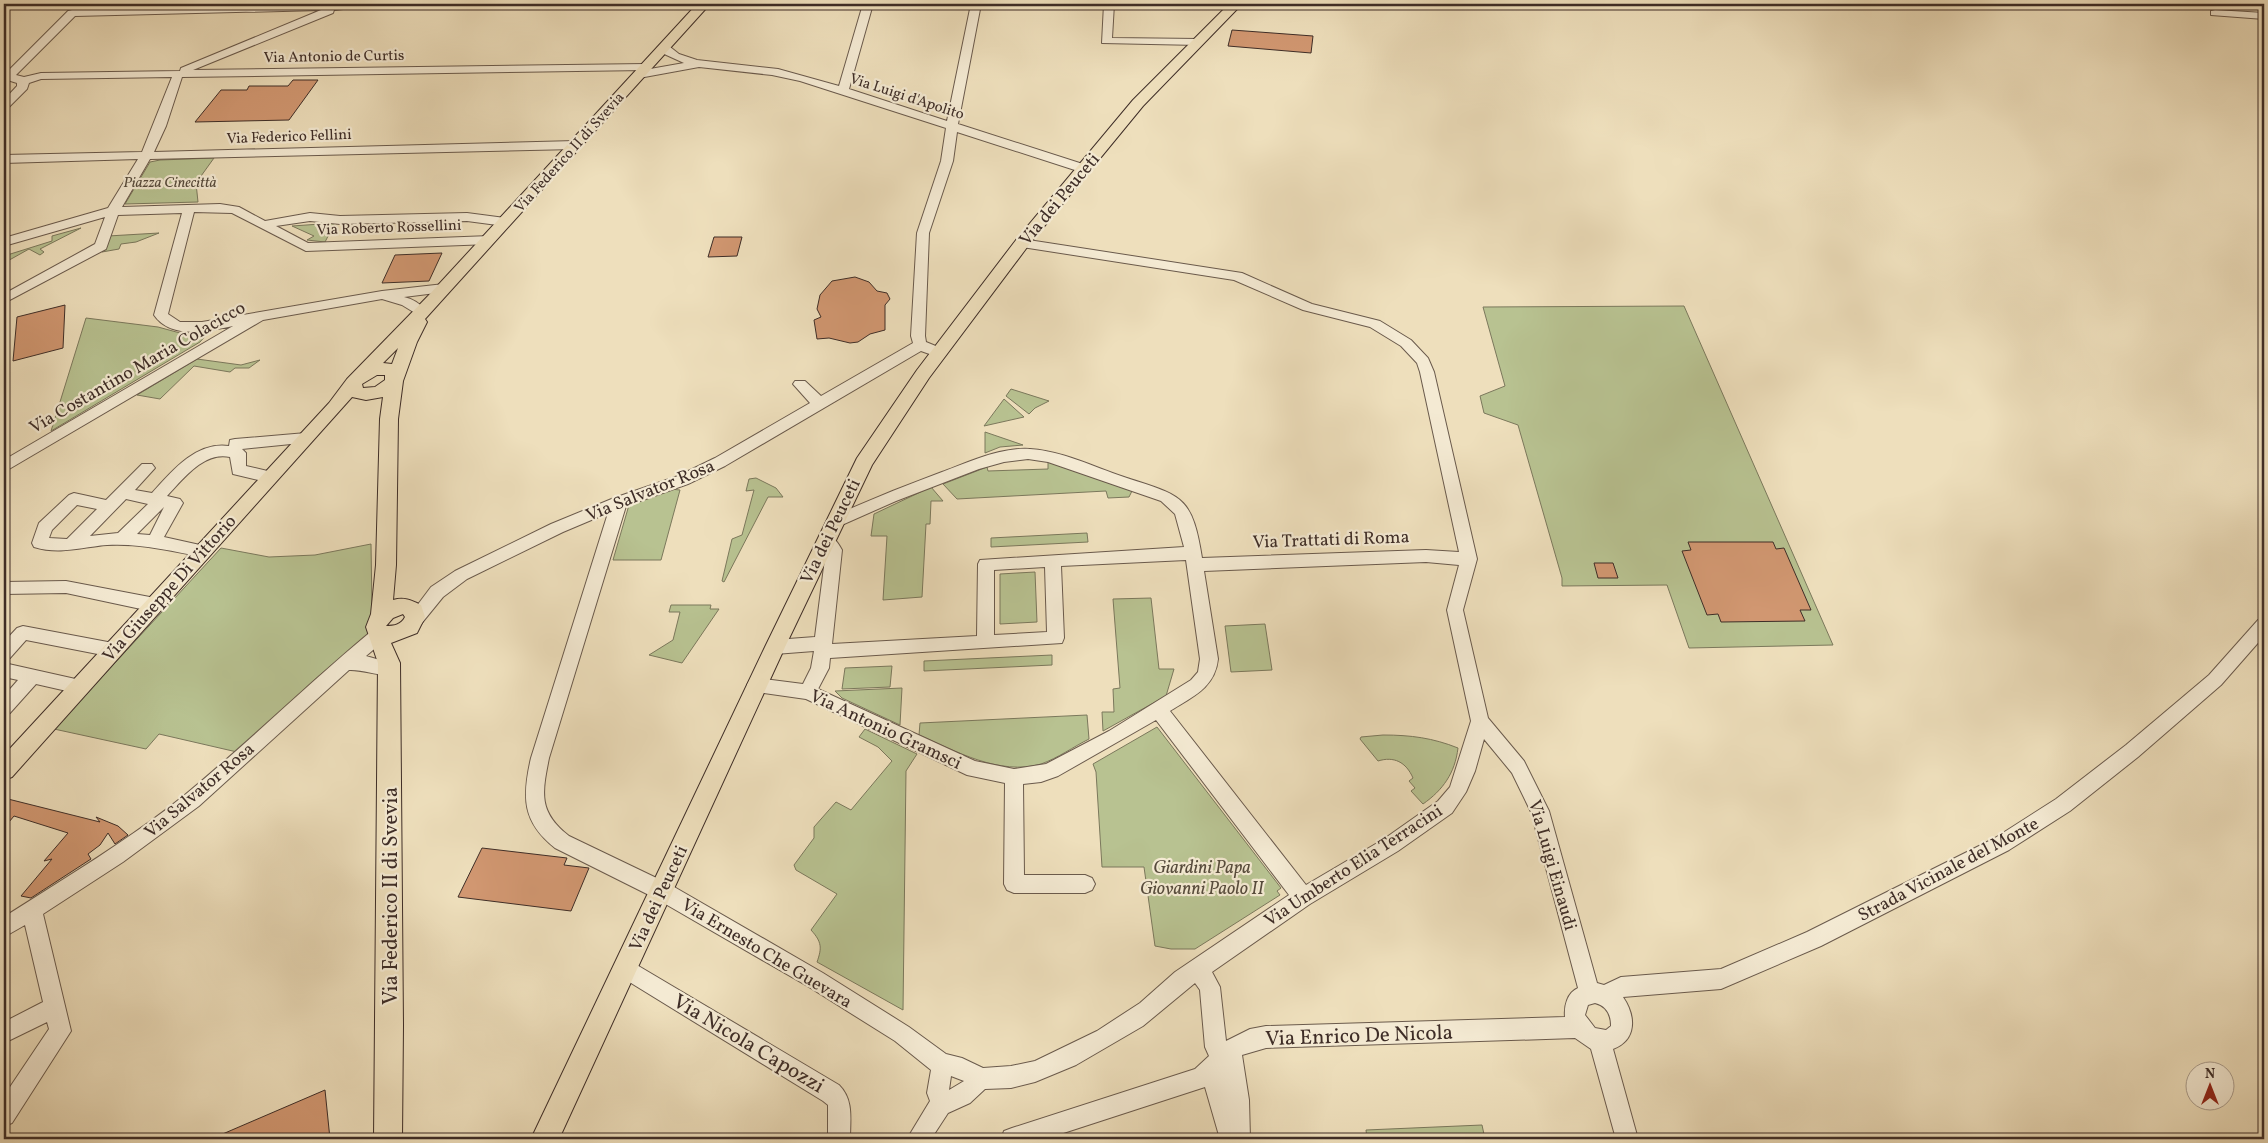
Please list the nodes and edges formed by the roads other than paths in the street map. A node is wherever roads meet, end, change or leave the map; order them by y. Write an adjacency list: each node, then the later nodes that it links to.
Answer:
1 (704, 4): 11 (main road, Via Federico II di Svevia)
2 (868, 4): 17 (street)
3 (976, 4): 19 (street)
4 (1109, 4): 10 (street)
5 (1236, 4): 10 (main road, Via dei Peuceti)
6 (343, 6): 7 (street); 14 (street)
7 (218, 7): 15 (street)
8 (2215, 13): 9 (street)
9 (2264, 16)
10 (1199, 42): 23 (main road, Via dei Peuceti)
11 (666, 46): 12 (street, Via Luigi d'Apolito); 13 (main road, Via Federico II di Svevia)
12 (688, 64): 13 (street, Via Antonio de Curtis); 13 (street, Via Luigi d'Apolito); 17 (street, Via Luigi d'Apolito)
13 (646, 67): 14 (street, Via Antonio de Curtis); 20 (main road, Via Federico II di Svevia)
14 (177, 76): 16 (street, Via Antonio de Curtis); 21 (street)
15 (6, 78): 16 (street)
16 (23, 81): 18 (street)
17 (843, 91): 19 (street, Via Luigi d'Apolito)
18 (4, 106)
19 (952, 126): 23 (street, Via Luigi d'Apolito); 36 (street)
20 (575, 145): 21 (street, Via Federico Fellini); 26 (main road, Via Federico II di Svevia)
21 (146, 156): 22 (street, Via Federico Fellini); 25 (street)
22 (4, 159)
23 (1085, 169): 30 (main road, Via dei Peuceti)
24 (189, 209): 25 (street, Via Roberto Rossellini); 27 (street, Via Roberto Rossellini); 35 (street)
25 (113, 211): 29 (street, Via Roberto Rossellini); 33 (street)
26 (505, 222): 27 (street); 28 (main road, Via Federico II di Svevia)
27 (262, 225): 28 (street, Via Roberto Rossellini)
28 (490, 240): 31 (main road, Via Federico II di Svevia)
29 (4, 242)
30 (1022, 243): 37 (main road, Via dei Peuceti); 58 (street, Via Umberto Elia Terracini)
31 (439, 294): 32 (street, Via Costantino Maria Colacicco); 34 (main road, Via Federico II di Svevia); 38 (main road, Via Federico II di Svevia)
32 (382, 295): 34 (street, Via Costantino Maria Colacicco); 35 (street, Via Costantino Maria Colacicco)
33 (4, 299)
34 (420, 312): 40 (main road, Via Federico II di Svevia)
35 (259, 316): 45 (street, Via Costantino Maria Colacicco)
36 (920, 345): 37 (street); 41 (street, Via Salvator Rosa)
37 (938, 352): 52 (main road, Via dei Peuceti)
38 (395, 380): 40 (main road); 40 (main road); 42 (main road, Via Federico II di Svevia)
39 (800, 384): 41 (street)
40 (362, 387): 42 (main road); 43 (main road, Via Giuseppe Di Vittorio)
41 (820, 404): 50 (street, Via Salvator Rosa)
42 (389, 419): 60 (main road, Via Federico II di Svevia)
43 (306, 438): 44 (street); 47 (main road, Via Giuseppe Di Vittorio)
44 (236, 444)
45 (4, 466)
46 (147, 468): 48 (street)
47 (271, 477): 49 (street); 56 (main road, Via Giuseppe Di Vittorio)
48 (123, 493): 49 (street); 51 (street)
49 (158, 499): 53 (street); 54 (street)
50 (619, 502): 63 (street, Via Salvator Rosa); 84 (street, Via Ernesto Che Guevara)
51 (110, 506): 55 (street); 55 (street)
52 (831, 531): 57 (street, Via Antonio Gramsci); 67 (main road, Via dei Peuceti); 68 (street)
53 (122, 539): 54 (street); 55 (street)
54 (154, 541): 56 (street)
55 (72, 544)
56 (203, 551): 62 (main road, Via Giuseppe Di Vittorio)
57 (1194, 559): 58 (street, Via Trattati di Roma); 59 (street, Via Trattati di Roma); 79 (street, Via Antonio Gramsci)
58 (1469, 559): 80 (street, Via Umberto Elia Terracini)
59 (1053, 561): 66 (street, Via Trattati di Roma); 66 (street)
60 (386, 585): 63 (main road); 65 (main road, Via Federico II di Svevia)
61 (4, 588): 62 (street)
62 (154, 605): 69 (main road, Via Giuseppe Di Vittorio)
63 (408, 614): 65 (main road); 72 (main road)
64 (2264, 625): 90 (street, Strada Vicinale del Monte)
65 (381, 628): 71 (street, Via Salvator Rosa); 72 (main road, Via Federico II di Svevia)
66 (985, 642): 68 (street)
67 (774, 647): 68 (street); 75 (main road, Via dei Peuceti)
68 (823, 647): 77 (street)
69 (113, 650): 70 (street); 76 (main road, Via Giuseppe Di Vittorio)
70 (4, 653)
71 (343, 664): 72 (street); 86 (street, Via Salvator Rosa)
72 (388, 666): 100 (main road, Via Federico II di Svevia)
73 (4, 670): 74 (street)
74 (33, 676): 76 (street); 78 (street)
75 (756, 685): 77 (street, Via Antonio Gramsci); 84 (main road, Via dei Peuceti)
76 (80, 687): 81 (main road, Via Giuseppe Di Vittorio)
77 (808, 692): 82 (street, Via Antonio Gramsci)
78 (4, 708)
79 (1158, 710): 82 (street, Via Antonio Gramsci); 85 (street)
80 (1480, 721): 85 (street, Via Umberto Elia Terracini); 90 (street, Via Luigi Einaudi)
81 (4, 770)
82 (1014, 777): 83 (street)
83 (1085, 884)
84 (662, 891): 88 (main road, Via dei Peuceti); 96 (street, Via Ernesto Che Guevara)
85 (1303, 897): 89 (street, Via Umberto Elia Terracini)
86 (32, 911): 87 (street, Via Salvator Rosa); 91 (street)
87 (4, 928)
88 (625, 968): 101 (street, Via Nicola Capozzi); 102 (main road, Via dei Peuceti)
89 (1198, 970): 95 (street); 97 (street)
90 (1597, 995): 92 (street); 94 (street)
91 (55, 1007): 93 (street); 99 (street)
92 (1579, 1027): 94 (street); 95 (street, Via Enrico De Nicola)
93 (4, 1033)
94 (1600, 1041): 107 (street)
95 (1221, 1060): 104 (street, Via Enrico De Nicola); 105 (street); 106 (street)
96 (942, 1065): 97 (street); 98 (street)
97 (979, 1079): 98 (street)
98 (941, 1103): 103 (street)
99 (4, 1115)
100 (389, 1136)
101 (837, 1137)
102 (545, 1139)
103 (918, 1139)
104 (1012, 1139)
105 (1231, 1139)
106 (1239, 1139)
107 (1626, 1139)

